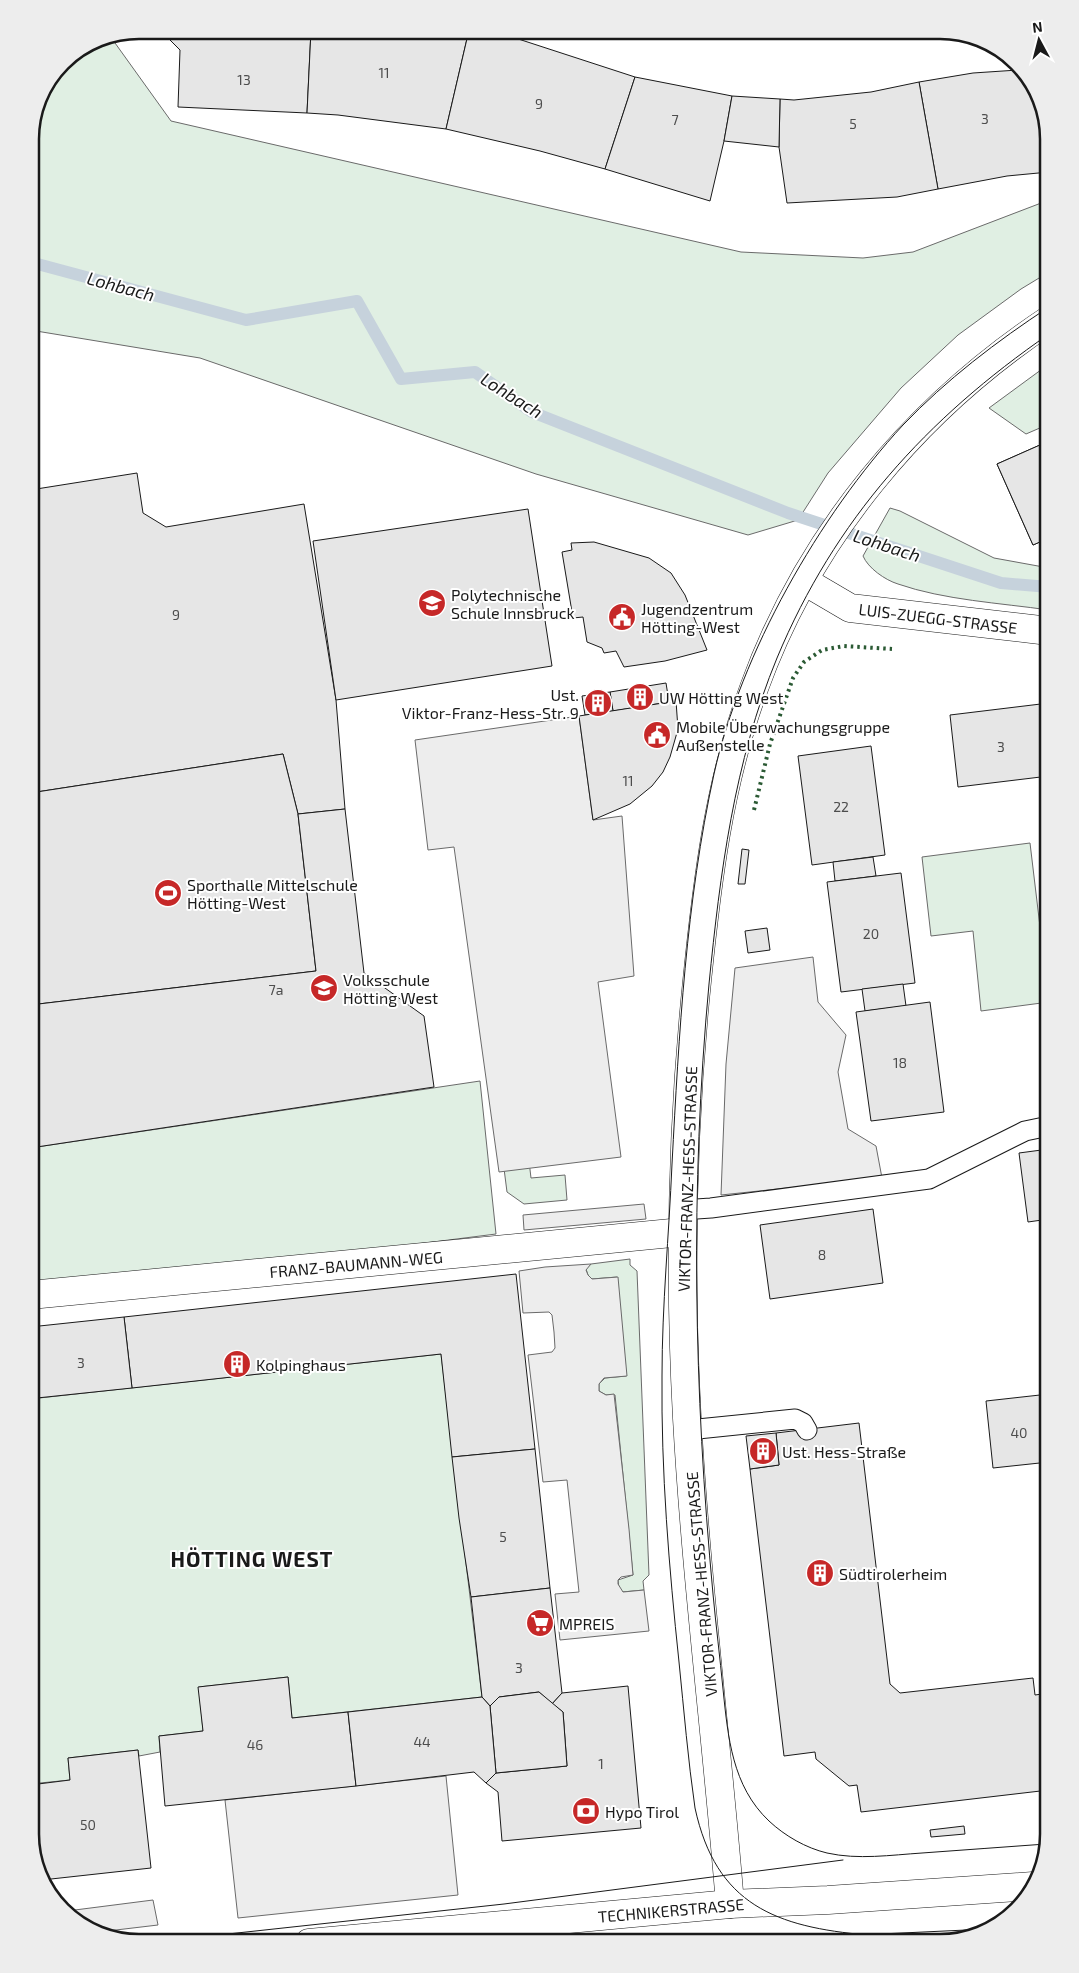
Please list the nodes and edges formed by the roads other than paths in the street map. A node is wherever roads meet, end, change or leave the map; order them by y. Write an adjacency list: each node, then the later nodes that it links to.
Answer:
1 (1040, 326): 2 (street, VIKTOR-FRANZ-HESS-STRASSE)
2 (804, 581): 3 (street, LUIS-ZUEGG-STRASSE); 5 (street, VIKTOR-FRANZ-HESS-STRASSE)
3 (1040, 630)
4 (1040, 1128): 5 (lane)
5 (682, 1221): 6 (street, FRANZ-BAUMANN-WEG); 7 (street, VIKTOR-FRANZ-HESS-STRASSE)
6 (39, 1293)
7 (688, 1430): 8 (lane); 10 (street, VIKTOR-FRANZ-HESS-STRASSE)
8 (807, 1430)
9 (1025, 1886): 10 (street, TECHNIKERSTRASSE)
10 (730, 1904): 11 (street, TECHNIKERSTRASSE)
11 (405, 1934)

